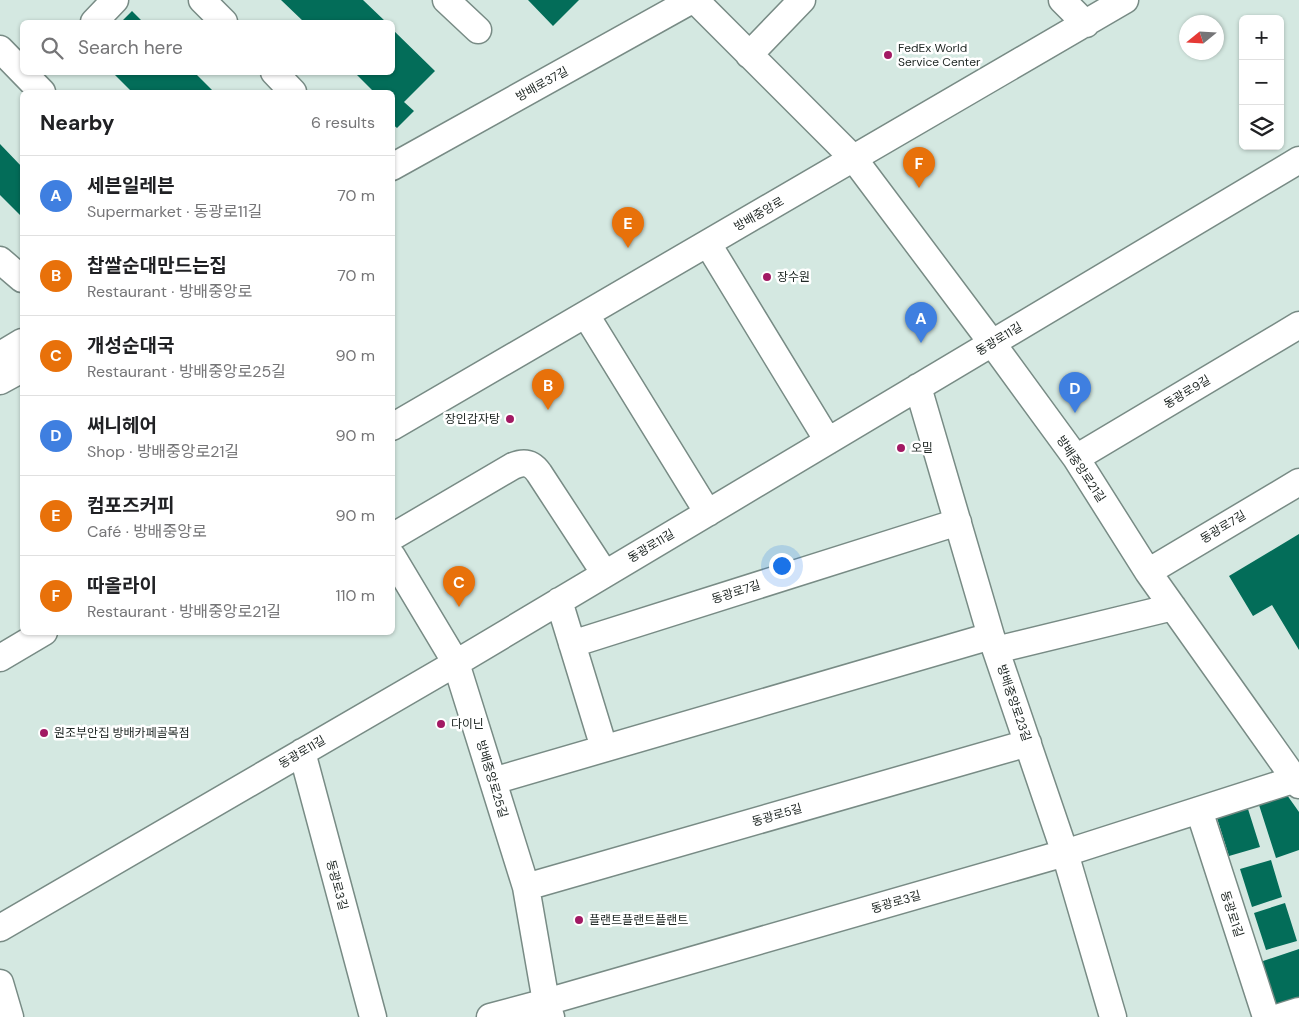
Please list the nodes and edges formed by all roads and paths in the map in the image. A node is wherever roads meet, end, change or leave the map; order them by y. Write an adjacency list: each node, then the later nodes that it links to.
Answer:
1 (115, 0): 8 (street)
2 (202, 0): 9 (street)
3 (446, 0): 11 (street)
4 (693, 0): 13 (street, 방배로37길); 21 (street, 방배로37길)
5 (802, 0): 13 (street)
6 (1062, 0): 10 (street)
7 (1125, 0): 10 (street, 방배중앙로)
8 (96, 20)
9 (222, 20)
10 (1086, 24): 19 (street, 방배중앙로)
11 (478, 30)
12 (0, 49): 14 (street)
13 (749, 55): 19 (street, 방배로37길)
14 (20, 66)
15 (31, 75): 17 (street)
16 (277, 75): 18 (street)
17 (41, 83)
18 (292, 90)
19 (854, 159): 22 (street, 방배중앙로); 28 (street, 방배중앙로21길)
20 (1299, 160): 28 (street, 동광로11길)
21 (395, 165)
22 (708, 244): 25 (street, 방배중앙로); 34 (street)
23 (0, 260): 24 (street)
24 (20, 277)
25 (586, 314): 33 (street, 방배중앙로); 37 (street)
26 (1299, 325): 35 (street, 동광로9길)
27 (20, 343): 29 (street)
28 (992, 343): 32 (street, 동광로11길); 35 (street, 방배중앙로21길)
29 (0, 354)
30 (20, 370): 31 (street)
31 (0, 381)
32 (918, 387): 34 (street, 동광로11길); 38 (street, 방배중앙로23길)
33 (395, 425)
34 (828, 441): 37 (street, 동광로11길)
35 (1076, 458): 41 (street, 방배중앙로21길)
36 (1299, 482): 41 (street, 동광로7길)
37 (708, 513): 42 (street, 동광로11길)
38 (958, 522): 46 (street, 방배중앙로23길); 47 (street, 동광로7길)
39 (395, 535): 42 (street)
40 (395, 561): 49 (street, 방배중앙로25길)
41 (1148, 572): 44 (street, 방배중앙로21길)
42 (605, 574): 43 (street, 동광로11길)
43 (559, 601): 47 (street); 49 (street, 동광로11길)
44 (1173, 607): 46 (street); 54 (street, 방배중앙로21길)
45 (39, 635): 48 (street)
46 (994, 643): 50 (street, 방배중앙로23길); 51 (street)
47 (572, 644): 51 (street)
48 (0, 658)
49 (456, 663): 52 (street, 동광로11길); 53 (street, 방배중앙로25길)
50 (1028, 743): 56 (street, 방배중앙로23길); 57 (street, 동광로5길)
51 (604, 748): 53 (street)
52 (302, 752): 58 (street, 동광로11길); 63 (street, 동광로3길)
53 (493, 781): 57 (street, 방배중앙로25길)
54 (1298, 781): 55 (street, 동광로3길)
55 (1199, 810): 56 (street, 동광로3길); 66 (street, 동광로1길)
56 (1065, 853): 60 (street, 동광로3길); 65 (street, 방배중앙로23길)
57 (526, 887): 60 (street, 방배중앙로25길)
58 (0, 928)
59 (0, 983): 62 (street)
60 (549, 1010): 64 (street, 동광로3길)
61 (1299, 1011): 67 (street)
62 (10, 1017)
63 (373, 1017)
64 (490, 1017)
65 (1113, 1017)
66 (1266, 1017)
67 (1280, 1017)

